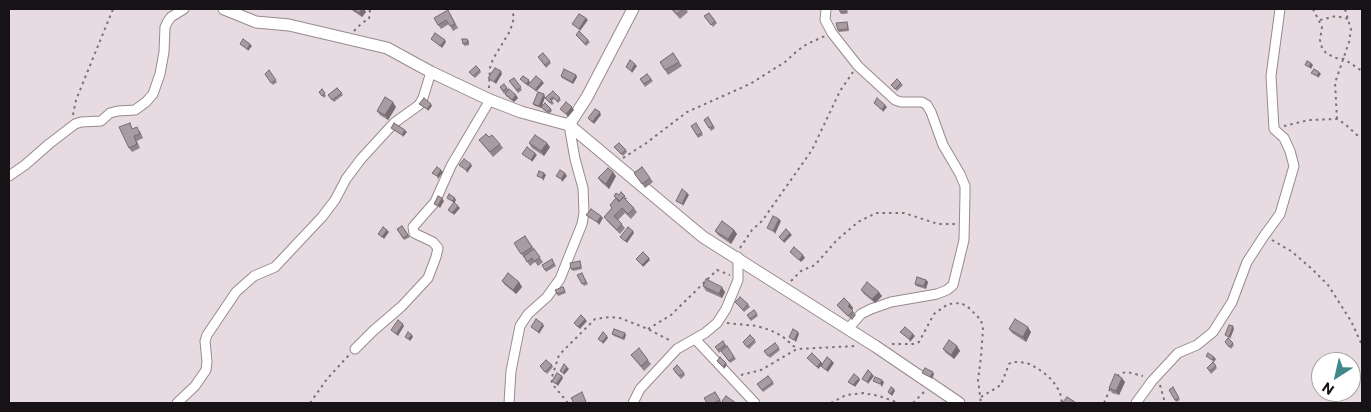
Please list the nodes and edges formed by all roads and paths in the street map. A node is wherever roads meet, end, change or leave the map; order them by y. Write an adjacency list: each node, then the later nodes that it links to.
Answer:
1 (113, 9): 23 (path)
2 (184, 9): 23 (street)
3 (224, 9): 14 (street)
4 (370, 9): 14 (path)
5 (512, 9): 19 (path)
6 (633, 9): 21 (street)
7 (826, 9): 13 (street)
8 (1280, 9): 22 (street)
9 (1313, 9): 12 (path)
10 (1345, 9): 11 (path)
11 (1348, 19): 12 (path); 15 (path)
12 (1320, 20): 15 (path)
13 (832, 33): 16 (street); 25 (path)
14 (348, 39): 18 (street)
15 (1344, 58): 17 (path); 20 (path)
16 (858, 66): 27 (street); 29 (path)
17 (1362, 71)
18 (431, 72): 19 (street); 48 (street)
19 (490, 100): 21 (street); 39 (street)
20 (1337, 119): 22 (path); 24 (path)
21 (569, 125): 25 (street); 50 (street)
22 (1274, 129): 28 (street)
23 (66, 130): 26 (street)
24 (1362, 137)
25 (616, 163): 29 (street)
26 (9, 176)
27 (965, 222): 31 (path); 34 (street)
28 (1264, 236): 38 (path); 43 (street)
29 (738, 257): 30 (street); 31 (street)
30 (738, 280): 32 (street); 33 (path)
31 (785, 289): 34 (street)
32 (717, 323): 35 (street); 41 (path)
33 (648, 329): 40 (path); 51 (path)
34 (848, 329): 37 (street)
35 (695, 340): 40 (street); 42 (street)
36 (856, 346): 41 (path)
37 (875, 346): 45 (street); 47 (path)
38 (1362, 346)
39 (356, 348): 49 (path)
40 (677, 349): 52 (street)
41 (797, 349): 42 (path)
42 (731, 378): 53 (street)
43 (1154, 378): 44 (path); 61 (street); 62 (path)
44 (1113, 381)
45 (930, 384): 56 (path); 57 (street)
46 (1111, 387): 60 (path)
47 (980, 397): 58 (path); 59 (path)
48 (177, 403)
49 (310, 403)
50 (509, 403)
51 (568, 403)
52 (633, 403)
53 (755, 403)
54 (831, 403): 55 (path)
55 (899, 403)
56 (913, 403)
57 (959, 403)
58 (981, 403)
59 (1062, 403)
60 (1104, 403)
61 (1136, 403)
62 (1164, 403)

